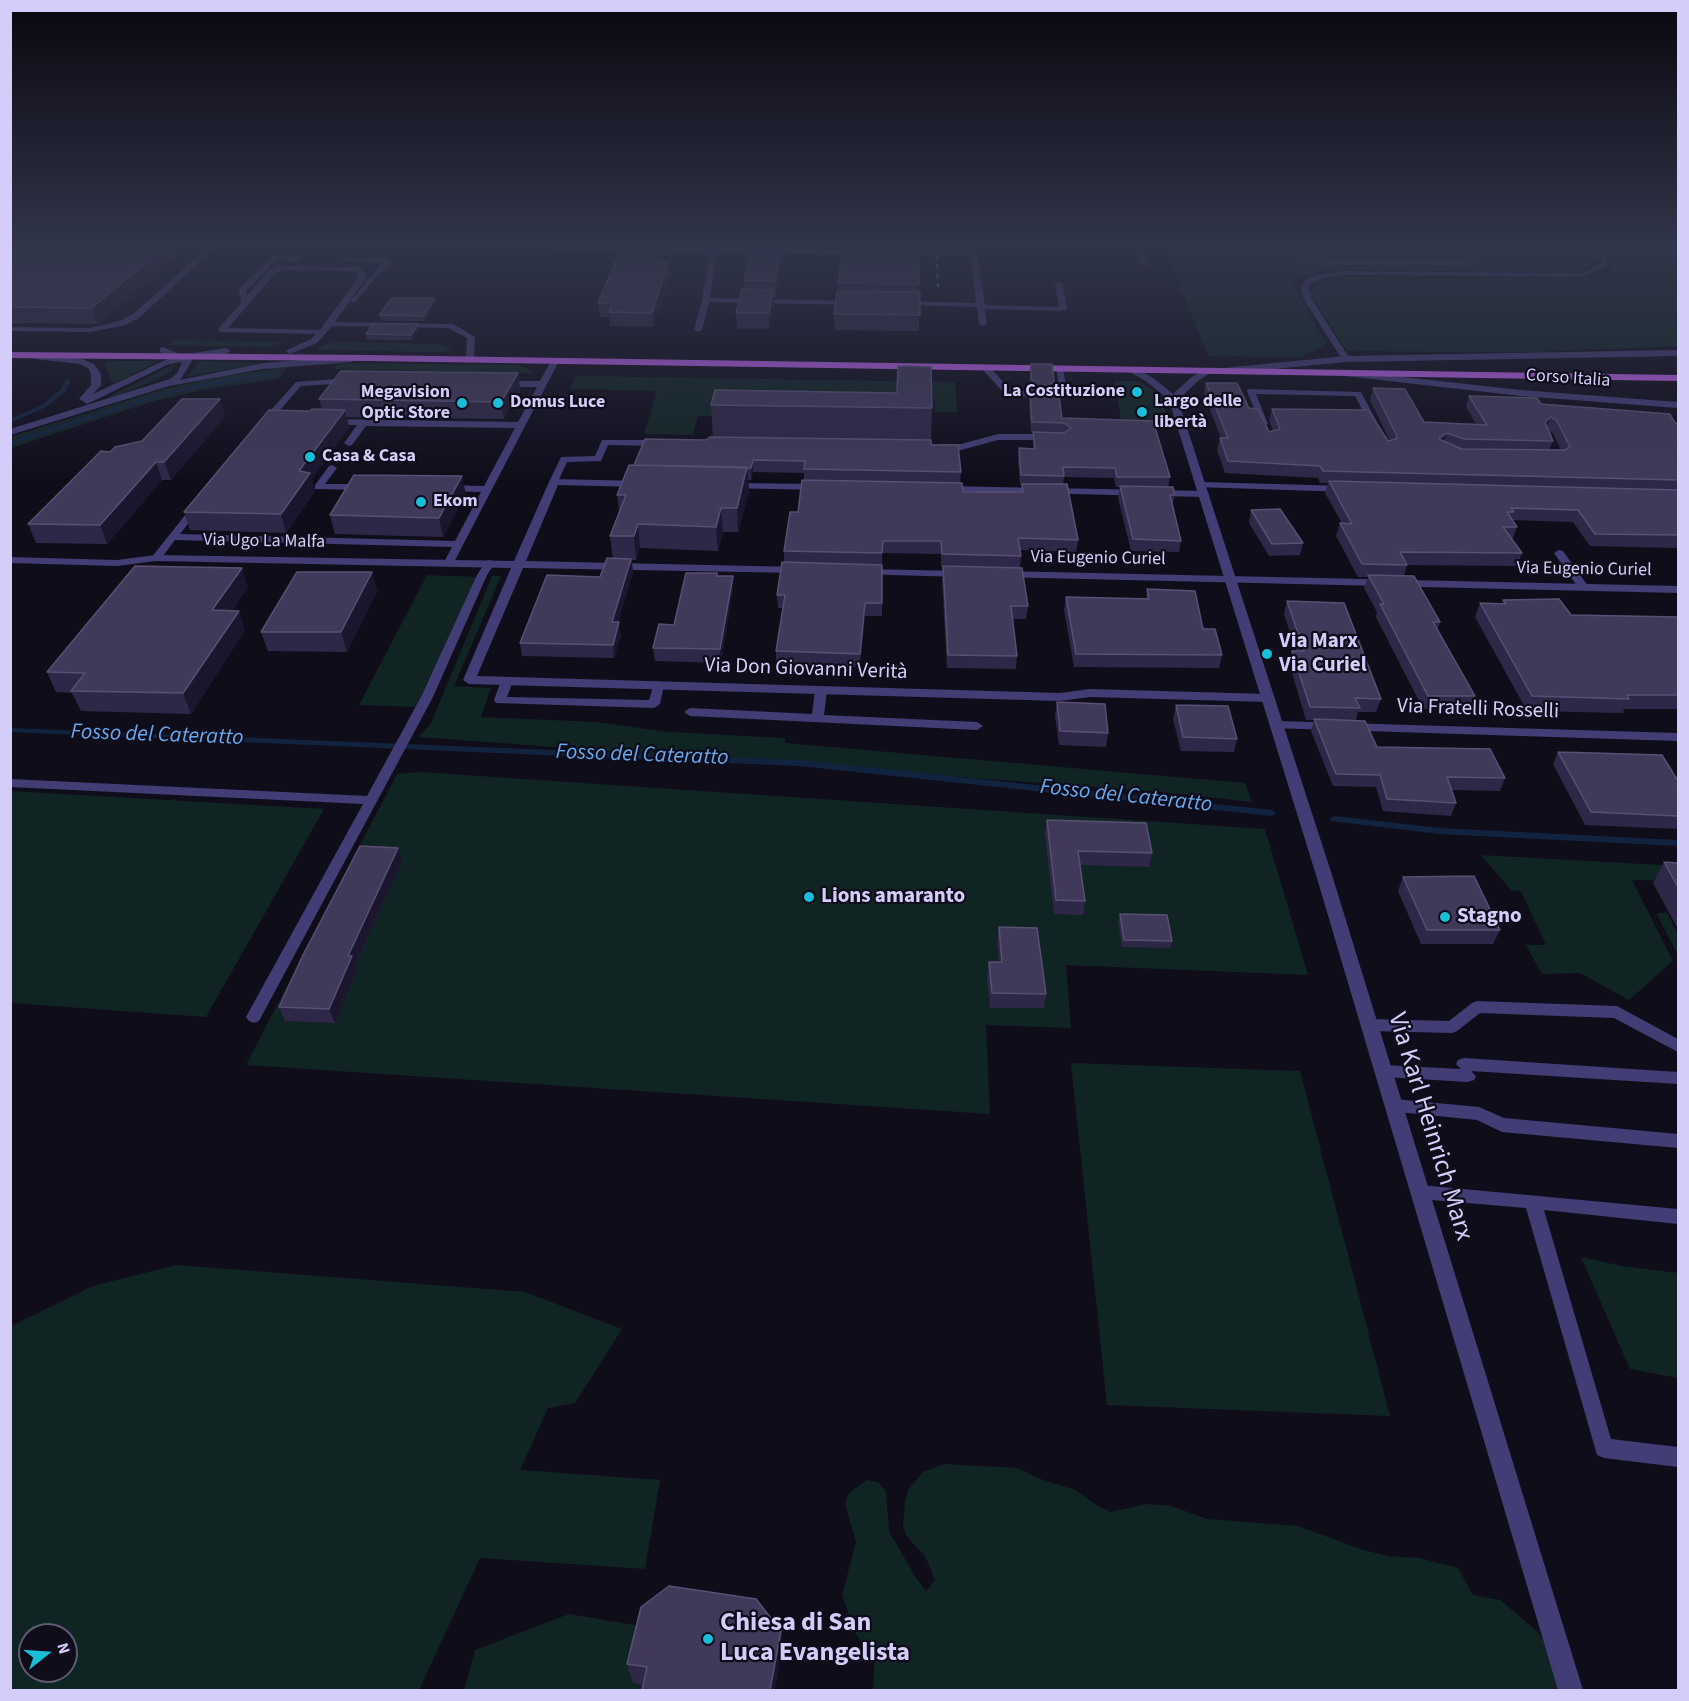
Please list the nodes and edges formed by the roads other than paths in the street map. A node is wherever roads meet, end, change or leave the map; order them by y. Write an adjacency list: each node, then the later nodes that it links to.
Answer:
1 (115, 324): 7 (lane)
2 (227, 324): 9 (lane)
3 (330, 324): 9 (lane)
4 (353, 324): 19 (lane)
5 (699, 324): 8 (lane)
6 (1324, 324): 20 (lane)
7 (10, 329)
8 (698, 330)
9 (322, 332): 13 (lane)
10 (10, 347): 11 (main road)
11 (163, 350): 12 (main road); 17 (street)
12 (226, 351): 13 (main road); 17 (street)
13 (290, 352): 18 (main road)
14 (1678, 353): 20 (street)
15 (10, 355): 16 (main road)
16 (35, 356): 17 (main road); 39 (street)
17 (181, 358): 18 (main road); 33 (street); 39 (street)
18 (370, 358): 19 (main road); 33 (street)
19 (470, 359): 21 (main road)
20 (1346, 359): 26 (street)
21 (555, 361): 22 (main road); 32 (lane)
22 (985, 367): 23 (main road); 34 (lane)
23 (1059, 368): 25 (main road); 35 (lane)
24 (1678, 368): 28 (main road)
25 (1131, 369): 26 (main road); 36 (street)
26 (1213, 371): 27 (main road); 36 (street)
27 (1348, 374): 28 (main road); 37 (street, Corso Italia)
28 (1533, 374): 29 (main road)
29 (1678, 378)
30 (356, 381): 49 (lane)
31 (496, 384): 32 (lane)
32 (543, 384): 48 (lane)
33 (157, 387): 45 (street)
34 (1030, 394)
35 (1053, 395)
36 (1173, 399): 67 (street, Via Karl Heinrich Marx)
37 (1656, 402): 38 (street, Corso Italia); 44 (street)
38 (1678, 405)
39 (71, 408): 45 (street)
40 (1259, 411): 41 (lane); 43 (lane); 50 (lane)
41 (1270, 411)
42 (1358, 413): 43 (lane)
43 (1369, 414): 51 (lane)
44 (1678, 415)
45 (47, 420): 52 (street)
46 (320, 422): 47 (lane)
47 (363, 423): 48 (lane); 54 (lane)
48 (521, 425): 64 (lane)
49 (259, 429)
50 (1267, 430)
51 (1378, 431)
52 (10, 432)
53 (1063, 438): 56 (lane)
54 (349, 443)
55 (667, 443): 58 (lane)
56 (926, 447)
57 (332, 468): 62 (lane)
58 (554, 482): 59 (street); 76 (street)
59 (650, 484)
60 (721, 485): 61 (street)
61 (829, 487)
62 (375, 488)
63 (432, 488): 64 (lane)
64 (489, 489): 70 (lane)
65 (936, 489): 67 (street)
66 (1356, 489): 67 (street)
67 (1202, 490): 79 (street, Via Karl Heinrich Marx)
68 (201, 501): 69 (lane)
69 (172, 537): 70 (lane); 72 (lane)
70 (460, 544): 74 (lane)
71 (1559, 553): 80 (lane)
72 (156, 558): 73 (street, Via Ugo La Malfa); 74 (street, Via Ugo La Malfa)
73 (10, 560)
74 (449, 562): 75 (street, Via Ugo La Malfa)
75 (490, 563): 76 (street, Via Ugo La Malfa); 92 (lane)
76 (517, 563): 77 (street); 82 (street, Via Don Giovanni Verità)
77 (815, 571)
78 (850, 572): 79 (street, Via Eugenio Curiel)
79 (1231, 581): 80 (street, Via Eugenio Curiel); 85 (street, Via Karl Heinrich Marx)
80 (1584, 588): 81 (street, Via Eugenio Curiel)
81 (1678, 590)
82 (507, 681): 83 (street, Via Don Giovanni Verità); 83 (lane)
83 (658, 685): 84 (street, Via Don Giovanni Verità)
84 (821, 690): 85 (street, Via Don Giovanni Verità); 87 (lane)
85 (1268, 698): 88 (street, Via Karl Heinrich Marx)
86 (690, 712): 87 (lane)
87 (818, 718): 89 (lane)
88 (1277, 725): 90 (street, Via Fratelli Rosselli); 94 (street, Via Karl Heinrich Marx)
89 (977, 726)
90 (1678, 736)
91 (10, 783): 92 (lane)
92 (371, 800): 93 (lane)
93 (254, 1017)
94 (1369, 1025): 95 (lane); 96 (street, Via Karl Heinrich Marx)
95 (1678, 1046)
96 (1384, 1071): 97 (lane); 98 (street, Via Karl Heinrich Marx)
97 (1678, 1078)
98 (1394, 1106): 99 (lane); 100 (street, Via Karl Heinrich Marx)
99 (1678, 1141)
100 (1420, 1192): 101 (lane); 104 (street, Via Karl Heinrich Marx)
101 (1533, 1201): 102 (lane); 103 (lane)
102 (1678, 1216)
103 (1678, 1457)
104 (1571, 1690)

